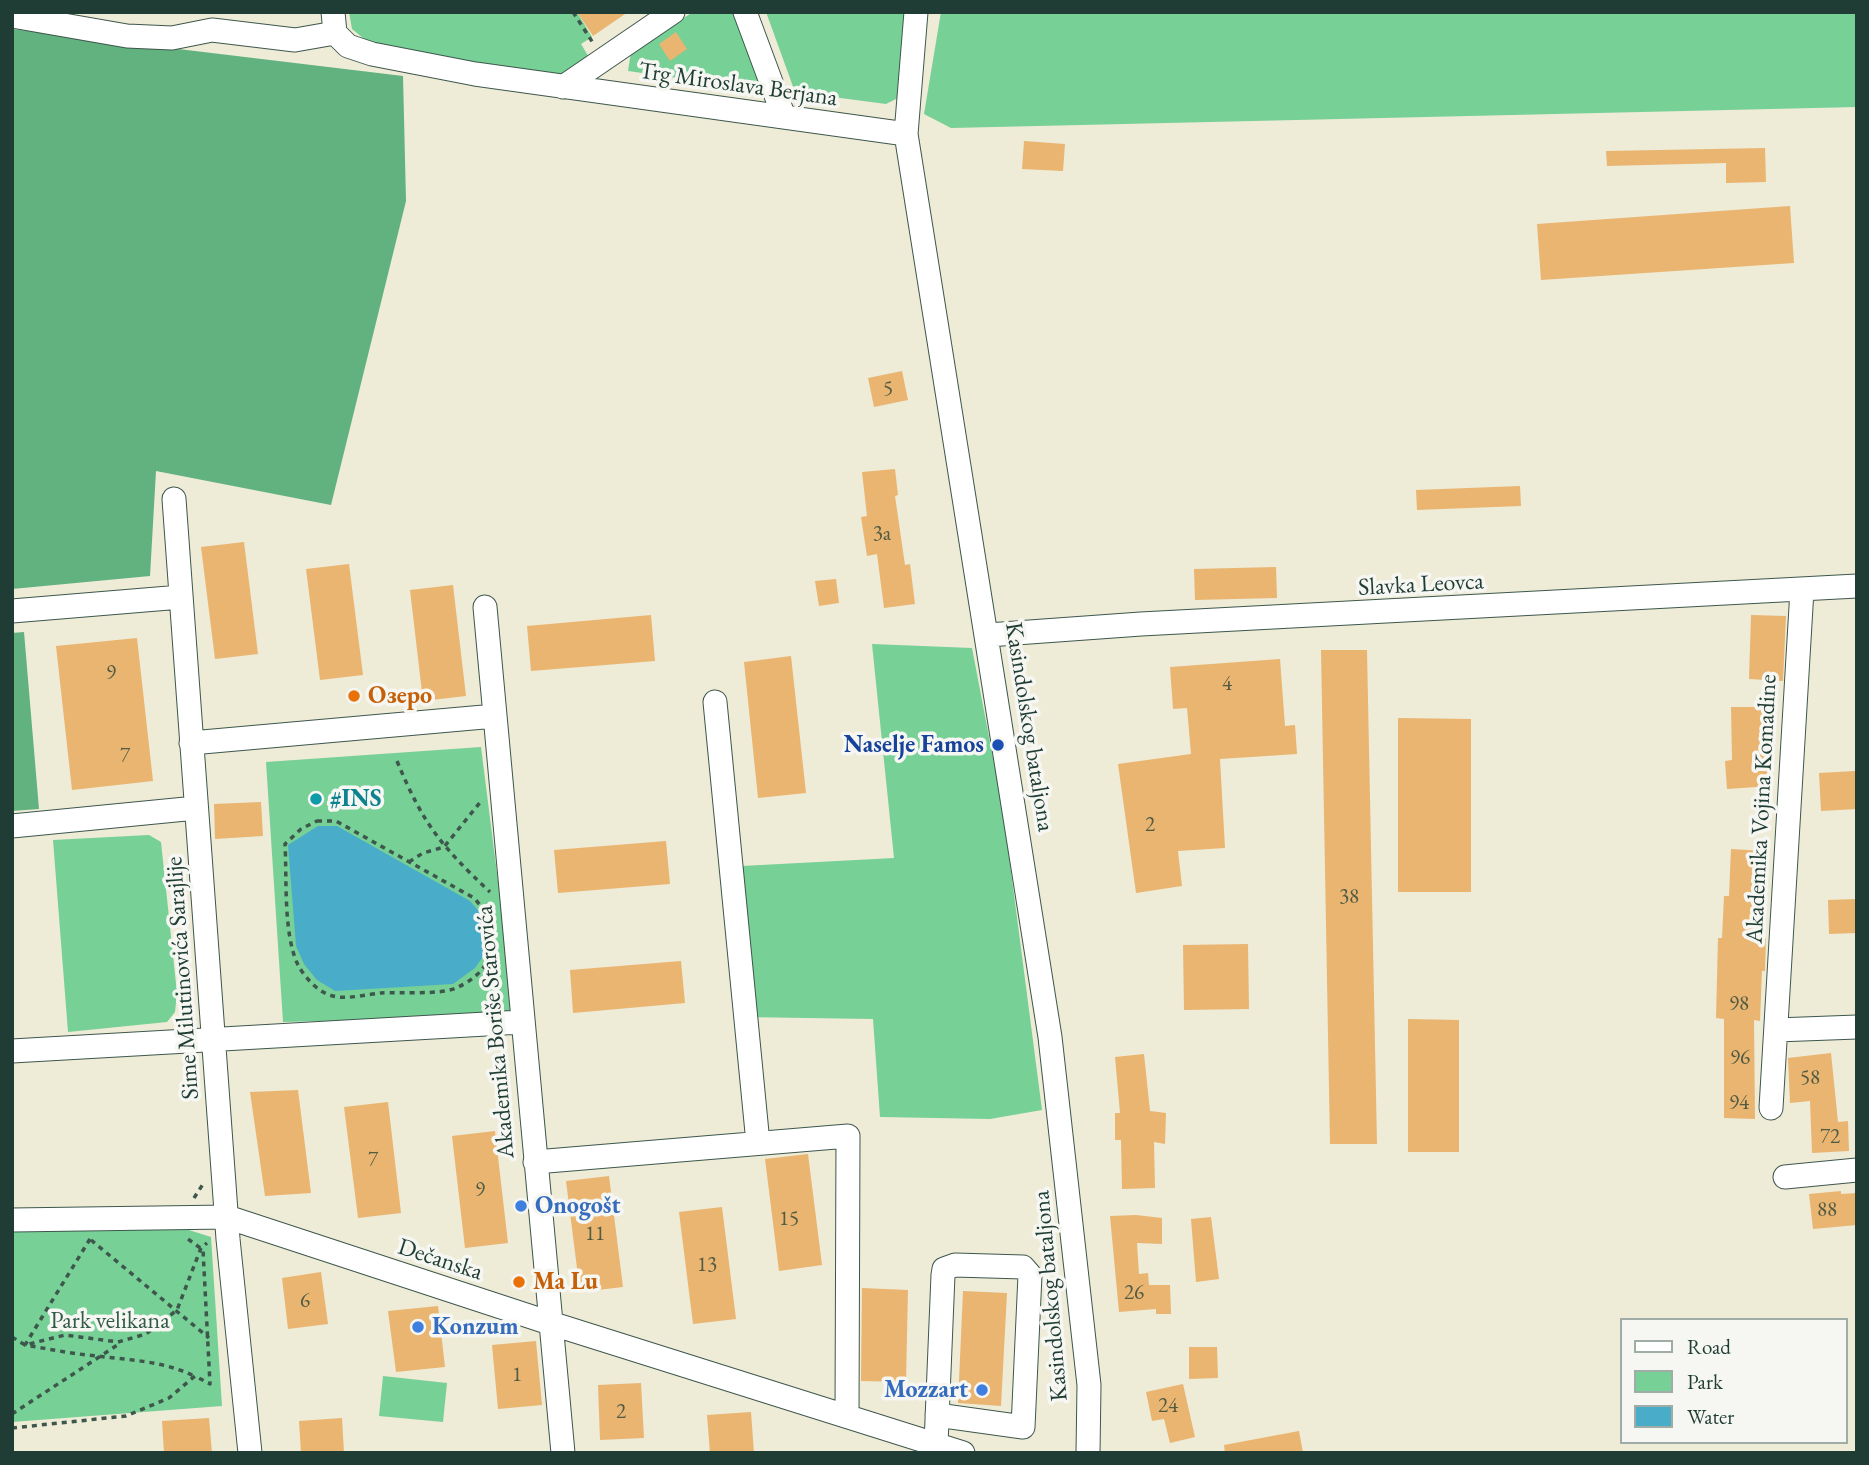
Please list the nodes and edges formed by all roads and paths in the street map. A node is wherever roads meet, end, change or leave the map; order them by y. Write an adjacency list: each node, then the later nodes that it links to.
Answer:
1 (573, 12): 7 (path, Trg Miroslava Berjana)
2 (673, 12): 7 (street, Trg Miroslava Berjana)
3 (745, 12): 9 (street)
4 (916, 12): 10 (street, Kasindolskog bataljona)
5 (12, 16): 6 (street, Trg Miroslava Berjana)
6 (334, 22): 8 (street, Trg Miroslava Berjana)
7 (604, 60): 8 (street, Trg Miroslava Berjana)
8 (563, 87): 9 (street, Trg Miroslava Berjana)
9 (783, 117): 10 (street, Trg Miroslava Berjana)
10 (906, 134): 17 (street, Kasindolskog bataljona)
11 (174, 499): 14 (street, Sime Milutinovića Sarajlije)
12 (1857, 586): 13 (street, Slavka Leovca)
13 (1802, 590): 17 (street, Slavka Leovca); 30 (street, Akademika Vojina Komadine)
14 (181, 597): 16 (street); 20 (street, Sime Milutinovića Sarajlije)
15 (485, 607): 19 (street, Akademika Boriše Starovića)
16 (12, 611)
17 (988, 635): 62 (street, Kasindolskog bataljona)
18 (715, 702): 34 (street)
19 (495, 716): 20 (street); 28 (street, Akademika Boriše Starovića)
20 (191, 743): 23 (street, Sime Milutinovića Sarajlije)
21 (397, 761): 25 (path)
22 (482, 800): 25 (path)
23 (196, 807): 24 (street); 31 (street, Sime Milutinovića Sarajlije)
24 (12, 826)
25 (444, 847): 26 (path); 27 (path)
26 (409, 862): 26 (path)
27 (492, 894)
28 (521, 1022): 31 (street); 35 (street, Akademika Boriše Starovića)
29 (1857, 1027): 30 (street)
30 (1776, 1030): 33 (street, Akademika Vojina Komadine)
31 (215, 1040): 32 (street); 38 (street, Sime Milutinovića Sarajlije)
32 (12, 1051)
33 (1771, 1108)
34 (758, 1143): 35 (street); 56 (street)
35 (535, 1162): 47 (street, Akademika Boriše Starovića)
36 (1857, 1170): 37 (street)
37 (1785, 1177)
38 (227, 1217): 39 (street, Dečanska); 47 (street, Dečanska); 59 (street, Sime Milutinovića Sarajlije)
39 (12, 1220)
40 (186, 1236): 45 (path)
41 (90, 1239): 42 (path); 43 (path); 46 (path); 51 (path)
42 (103, 1239)
43 (77, 1240)
44 (209, 1242): 45 (path)
45 (201, 1248): 46 (path); 49 (path)
46 (177, 1310): 49 (path); 50 (path)
47 (550, 1323): 56 (street, Dečanska); 60 (street, Akademika Boriše Starovića)
48 (12, 1337): 51 (path)
49 (210, 1339): 53 (path)
50 (123, 1340): 51 (path); 52 (path)
51 (25, 1345): 52 (path)
52 (99, 1357): 53 (path); 54 (path)
53 (195, 1376): 57 (path)
54 (12, 1414)
55 (937, 1415): 55 (street); 58 (street)
56 (847, 1416): 58 (street, Dečanska)
57 (12, 1428)
58 (936, 1444): 61 (street, Dečanska)
59 (250, 1453)
60 (563, 1453)
61 (963, 1453)
62 (1088, 1453)

